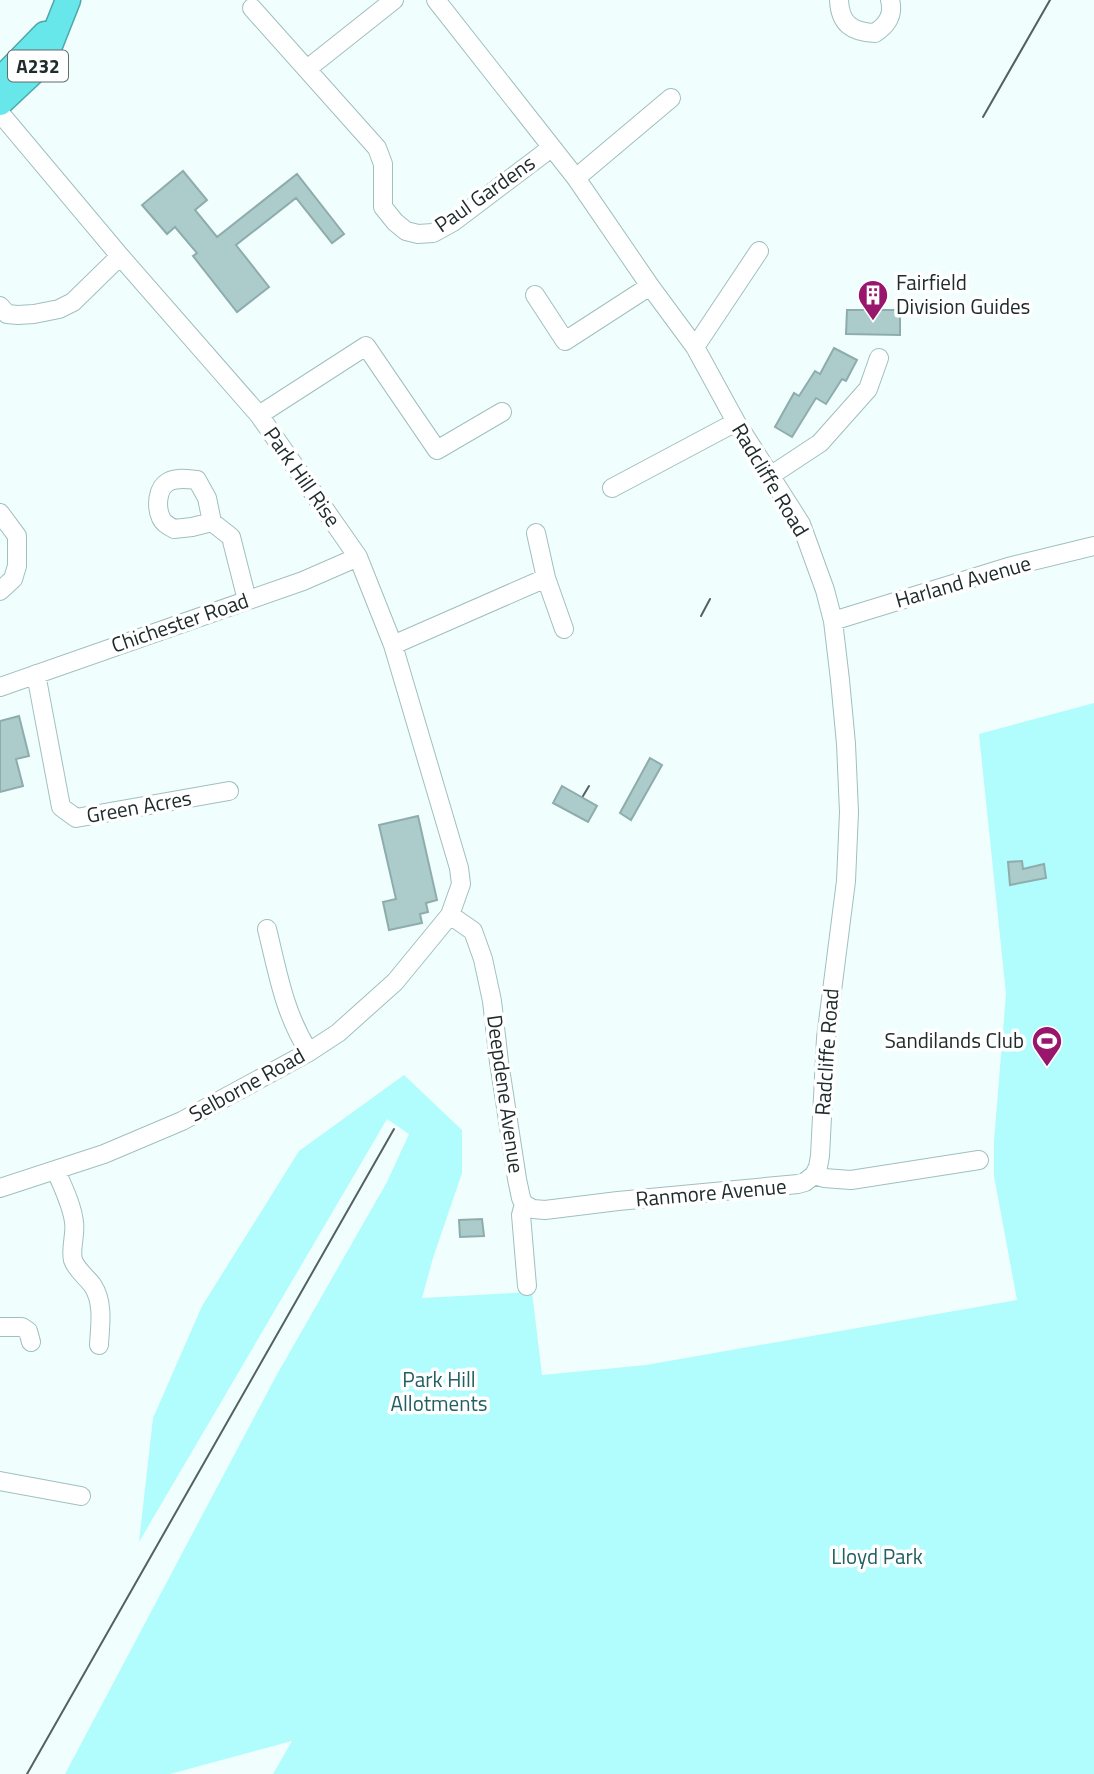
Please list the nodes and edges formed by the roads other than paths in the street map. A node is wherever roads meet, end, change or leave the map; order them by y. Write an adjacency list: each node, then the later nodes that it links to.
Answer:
1 (394, 0): 7 (street)
2 (436, 0): 12 (street, Radcliffe Road)
3 (839, 0): 4 (street)
4 (890, 0)
5 (252, 8): 7 (street, Paul Gardens)
6 (64, 9): 8 (highway, A232); 10 (highway, A232)
7 (307, 69): 12 (street, Paul Gardens)
8 (0, 80)
9 (671, 98): 13 (street)
10 (0, 103)
11 (0, 113): 15 (street, Park Hill Rise)
12 (551, 148): 13 (street, Radcliffe Road)
13 (576, 178): 16 (street, Radcliffe Road)
14 (759, 251): 19 (street)
15 (120, 256): 18 (street); 22 (street, Park Hill Rise)
16 (650, 286): 17 (street); 19 (street, Radcliffe Road)
17 (535, 295)
18 (0, 306)
19 (695, 347): 23 (street, Radcliffe Road)
20 (879, 358): 24 (street)
21 (502, 412): 22 (street)
22 (259, 415): 30 (street, Park Hill Rise)
23 (736, 422): 24 (street, Radcliffe Road); 25 (street)
24 (770, 476): 34 (street, Radcliffe Road)
25 (612, 488)
26 (0, 513): 32 (street)
27 (212, 522): 33 (street)
28 (536, 533): 31 (street)
29 (1094, 546): 34 (street, Harland Avenue)
30 (358, 557): 33 (street, Chichester Road); 36 (street, Park Hill Rise)
31 (546, 578): 35 (street); 36 (street)
32 (0, 591)
33 (247, 600): 37 (street, Chichester Road)
34 (833, 621): 45 (street, Radcliffe Road)
35 (564, 629)
36 (393, 645): 40 (street, Park Hill Rise)
37 (36, 674): 38 (street, Chichester Road); 39 (street, Green Acres)
38 (0, 687)
39 (229, 791)
40 (450, 915): 42 (street, Selborne Road); 47 (street, Deepdene Avenue)
41 (267, 929): 42 (street)
42 (309, 1052): 44 (street, Selborne Road)
43 (979, 1160): 45 (street, Ranmore Avenue)
44 (57, 1171): 46 (street, Selborne Road); 51 (street)
45 (814, 1175): 47 (street, Ranmore Avenue)
46 (0, 1188)
47 (524, 1204): 48 (street, Deepdene Avenue)
48 (527, 1286)
49 (0, 1327): 50 (street)
50 (31, 1342)
51 (99, 1345)
52 (0, 1481): 53 (street)
53 (81, 1496)

